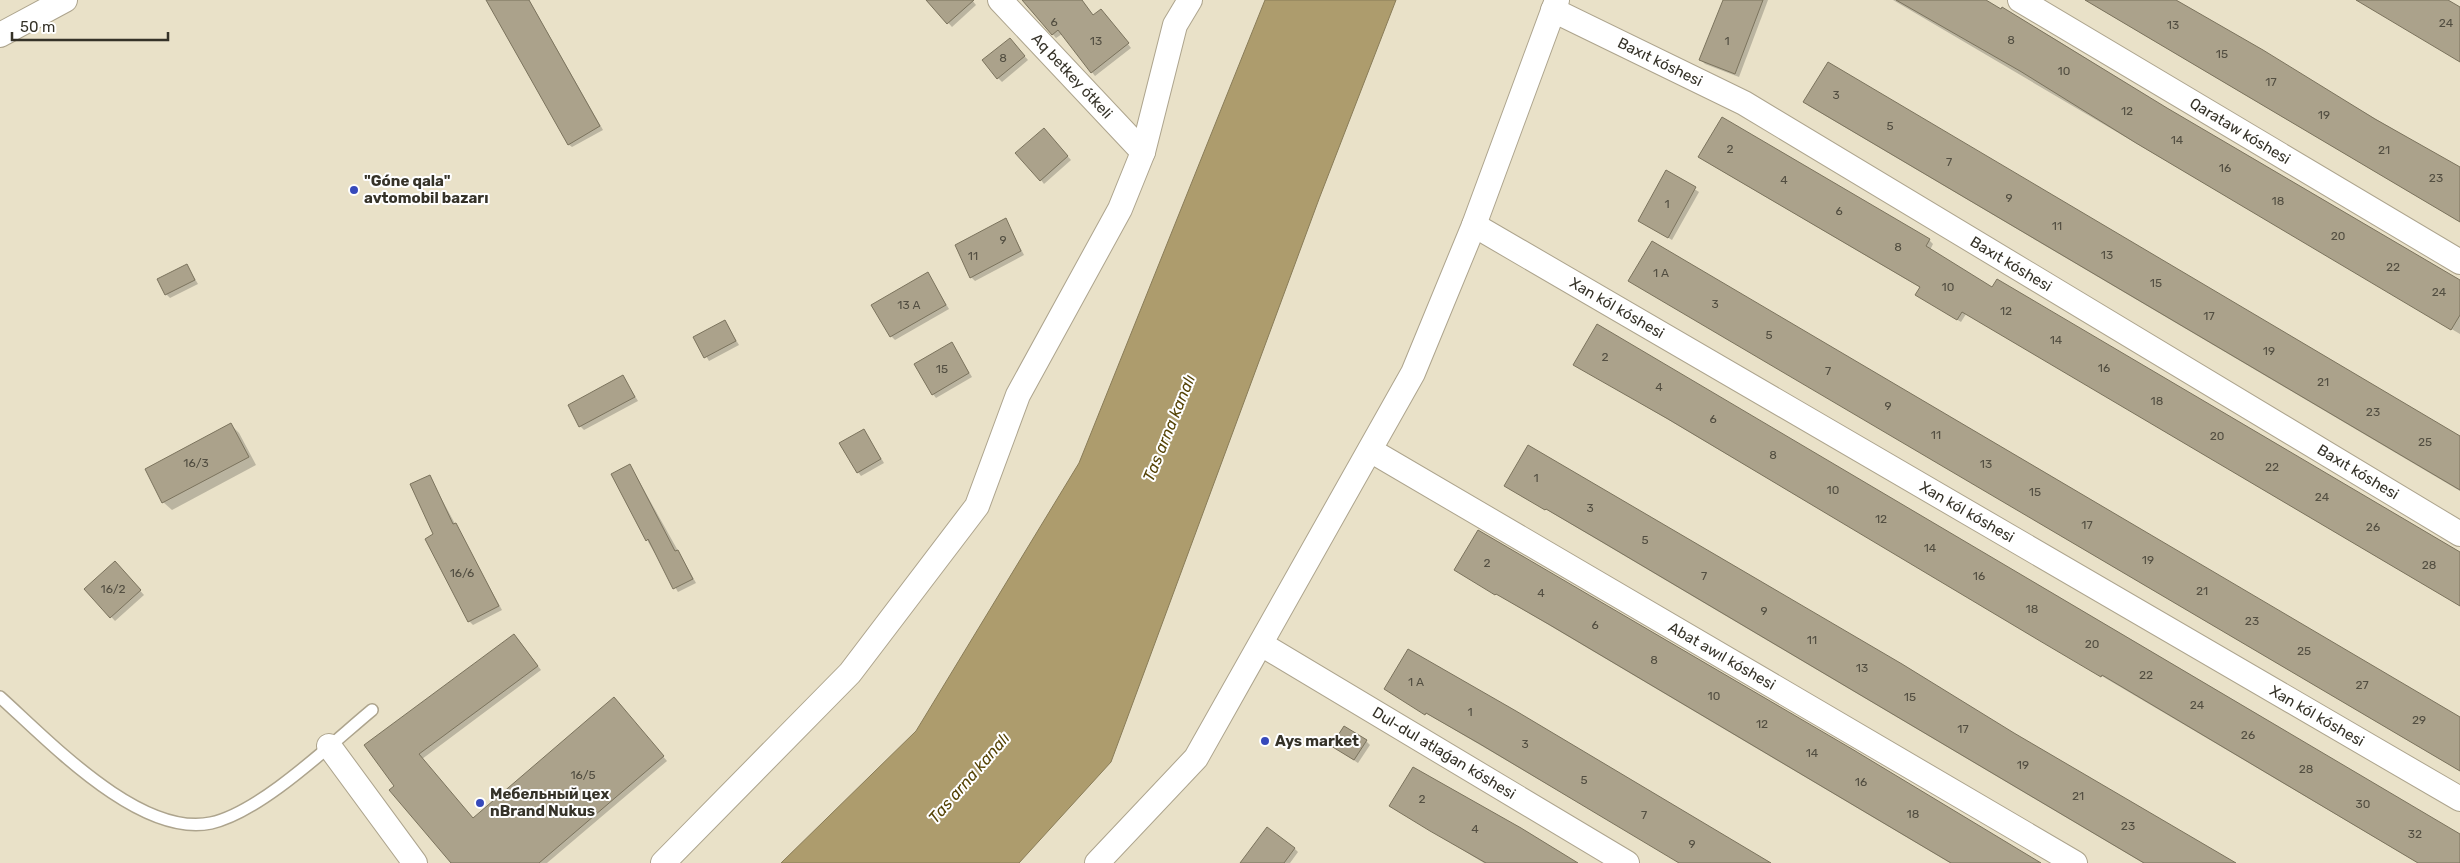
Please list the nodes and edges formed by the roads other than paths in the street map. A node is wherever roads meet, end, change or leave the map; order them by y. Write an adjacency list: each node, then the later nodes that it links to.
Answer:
1 (65, 0): 6 (street)
2 (1000, 0): 7 (street, Aq betkey ótkeli)
3 (1190, 0): 7 (street)
4 (2020, 0): 9 (street, Qarataw kóshesi)
5 (1555, 5): 8 (street); 11 (street, Baxıt kóshesi)
6 (0, 35)
7 (1143, 152): 18 (street)
8 (1474, 225): 10 (street); 16 (street, Xan kól kóshesi)
9 (2460, 262)
10 (1370, 450): 12 (street); 21 (street, Abat awıl kóshesi)
11 (2460, 534)
12 (1261, 644): 19 (street); 20 (street, Dul-dul atlaǵan kóshesi)
13 (0, 697): 15 (lane)
14 (372, 710): 15 (lane)
15 (329, 746): 17 (street)
16 (2460, 799)
17 (415, 863)
18 (663, 863)
19 (1097, 863)
20 (1627, 863)
21 (2075, 863)

